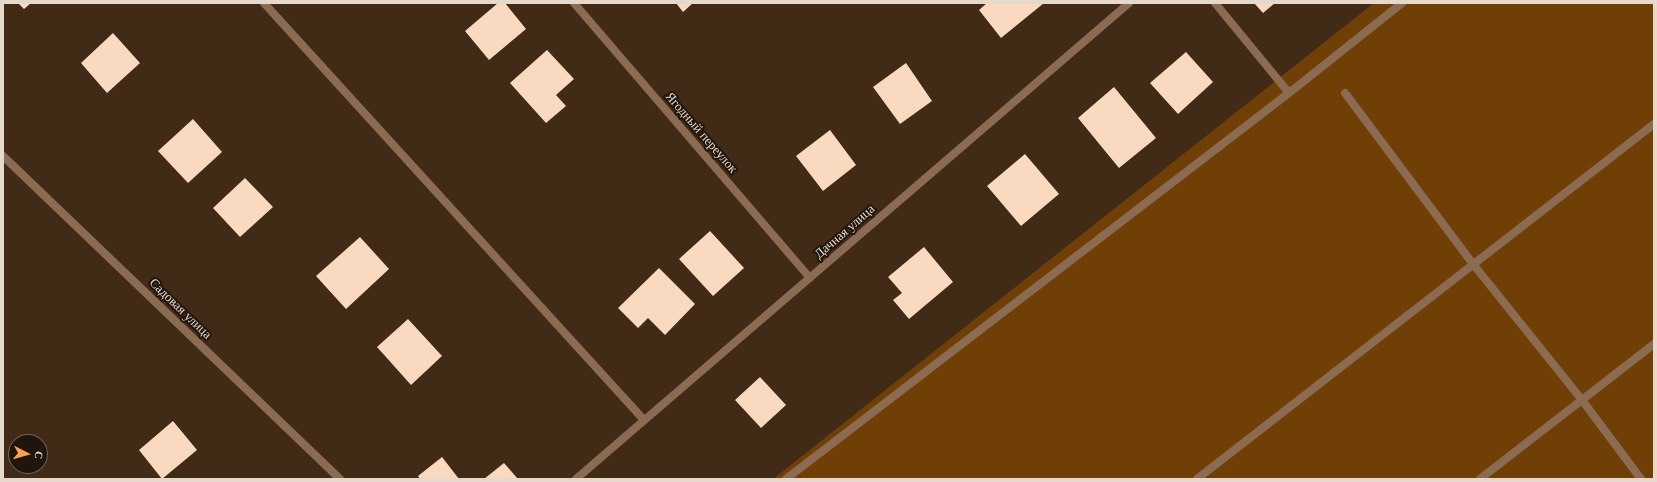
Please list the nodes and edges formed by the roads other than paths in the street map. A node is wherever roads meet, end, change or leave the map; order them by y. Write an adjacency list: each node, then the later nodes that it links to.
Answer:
1 (264, 3): 14 (street)
2 (574, 3): 11 (street, Ягодный переулок)
3 (1129, 3): 11 (street, Дачная улица)
4 (1215, 3): 6 (street)
5 (1402, 3): 6 (street)
6 (1289, 93): 17 (street)
7 (1345, 93): 10 (street)
8 (1654, 124): 10 (street)
9 (3, 156): 15 (street, Садовая улица)
10 (1473, 264): 13 (street); 18 (street)
11 (810, 278): 14 (street, Дачная улица)
12 (1654, 344): 13 (street)
13 (1582, 400): 19 (street); 20 (street)
14 (644, 420): 16 (street, Дачная улица)
15 (340, 479)
16 (576, 479)
17 (786, 479)
18 (1197, 479)
19 (1480, 479)
20 (1641, 479)

